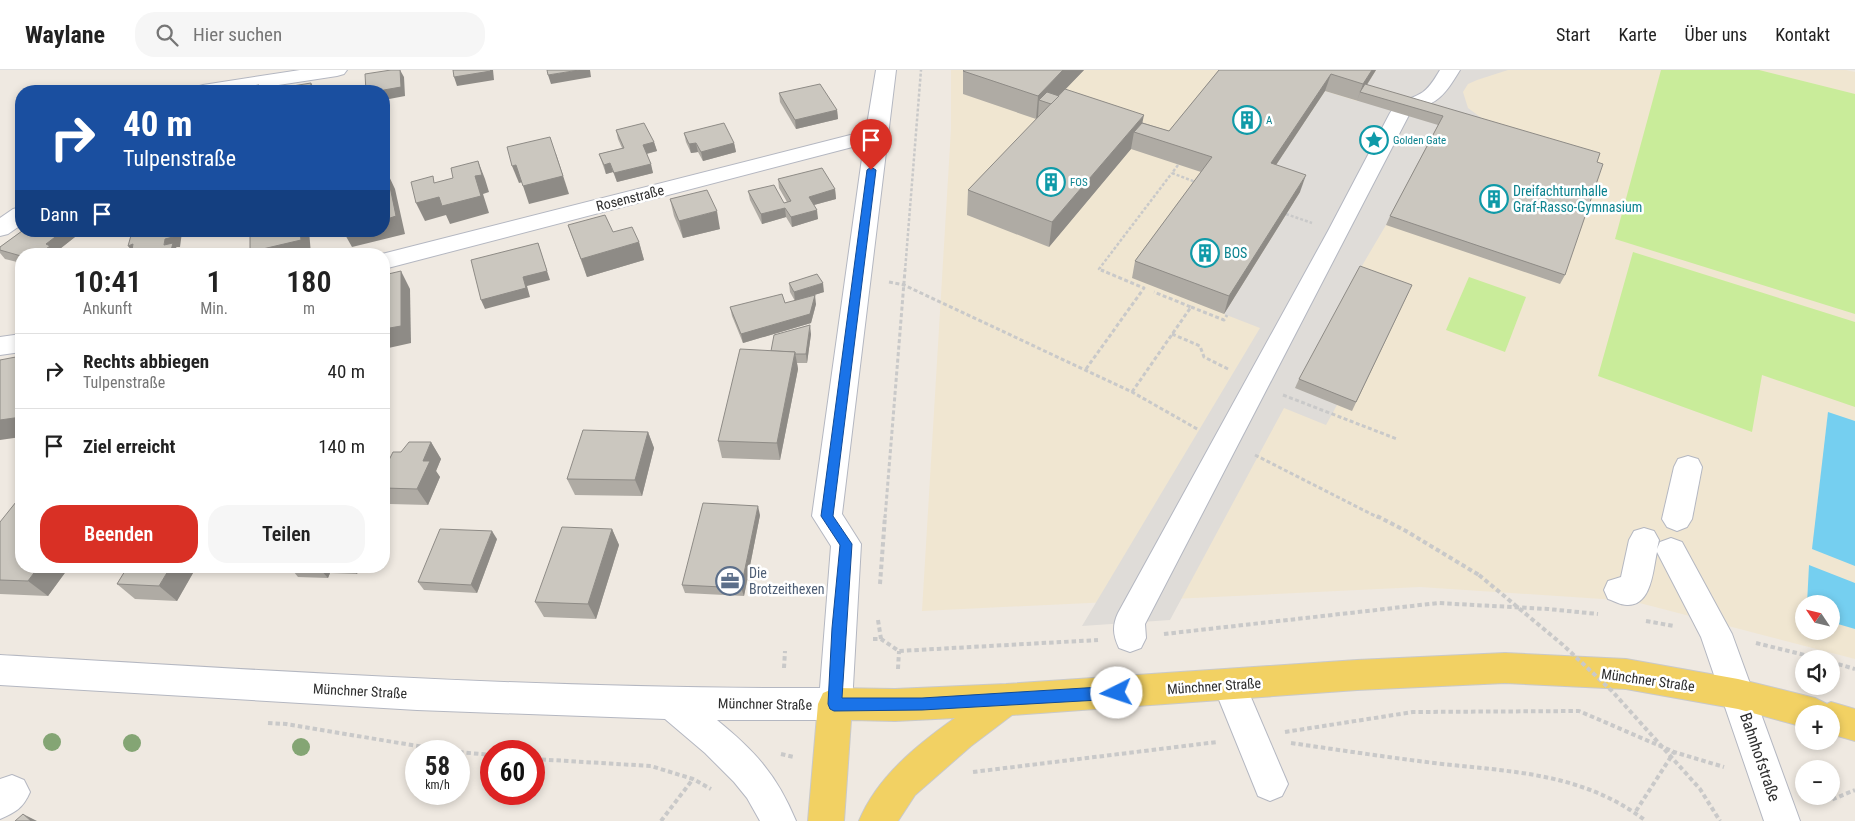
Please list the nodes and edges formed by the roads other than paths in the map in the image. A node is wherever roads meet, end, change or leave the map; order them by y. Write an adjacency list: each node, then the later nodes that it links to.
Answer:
1 (223, 70): 5 (street)
2 (336, 70): 6 (street)
3 (886, 70): 7 (street)
4 (1450, 70): 16 (street)
5 (202, 85)
6 (240, 85)
7 (876, 135): 10 (street, Rosenstraße); 22 (street)
8 (15, 218): 9 (street)
9 (0, 229)
10 (390, 259)
11 (15, 344): 12 (street)
12 (0, 346)
13 (1688, 467): 14 (street)
14 (1677, 519)
15 (1613, 603): 19 (street, Bahnhofstraße)
16 (1130, 638)
17 (0, 670): 21 (street, Münchner Straße)
18 (1229, 685): 19 (main road, Münchner Straße); 20 (main road, Münchner Straße); 26 (street)
19 (1738, 694): 23 (main road, Münchner Straße); 30 (street, Bahnhofstraße)
20 (1006, 700): 22 (main road, Münchner Straße); 29 (main road)
21 (670, 702): 22 (street, Münchner Straße); 27 (street)
22 (834, 704): 28 (main road)
23 (1795, 709)
24 (1840, 721): 25 (main road)
25 (1855, 725)
26 (1270, 784)
27 (778, 821)
28 (826, 821)
29 (877, 821)
30 (1782, 821)

